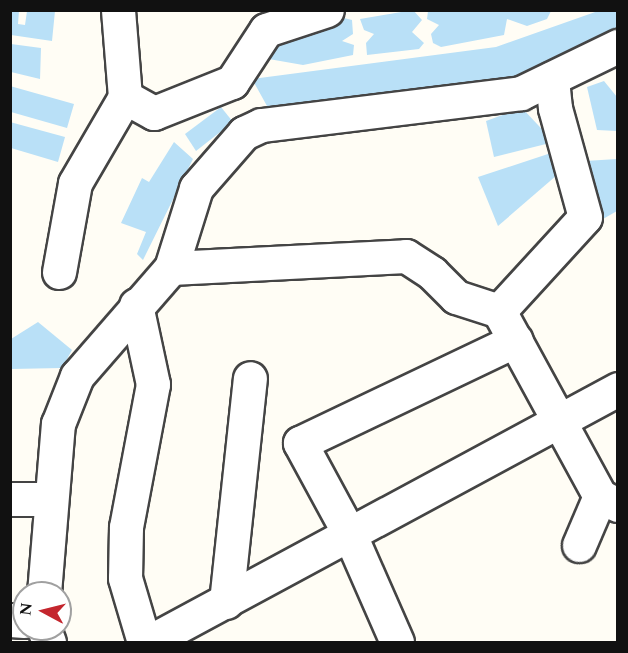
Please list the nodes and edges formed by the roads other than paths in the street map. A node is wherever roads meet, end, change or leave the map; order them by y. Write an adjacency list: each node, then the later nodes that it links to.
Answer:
1 (118, 10): 6 (street)
2 (327, 10): 5 (street)
3 (618, 46): 4 (street)
4 (552, 78): 7 (street); 11 (street)
5 (232, 82): 6 (street); 7 (street)
6 (125, 97): 9 (street)
7 (261, 125): 8 (street)
8 (171, 268): 10 (street); 11 (street)
9 (59, 272)
10 (136, 305): 17 (street); 23 (street)
11 (499, 311): 12 (street)
12 (516, 340): 15 (street); 19 (street)
13 (250, 378): 22 (street)
14 (618, 389): 15 (street)
15 (560, 421): 18 (street); 19 (street)
16 (10, 499): 17 (street)
17 (51, 499): 21 (street)
18 (609, 501): 20 (street)
19 (350, 535): 22 (street); 25 (street)
20 (579, 545)
21 (45, 581)
22 (226, 602): 24 (street)
23 (144, 642)
24 (149, 642)
25 (397, 642)

